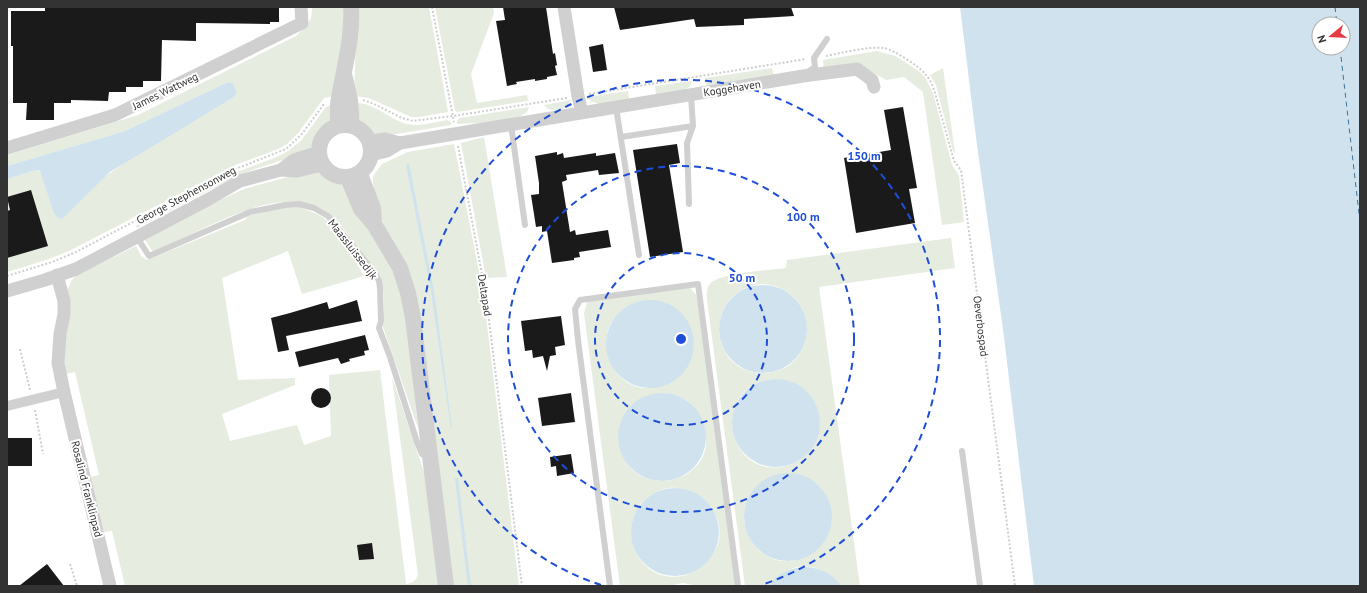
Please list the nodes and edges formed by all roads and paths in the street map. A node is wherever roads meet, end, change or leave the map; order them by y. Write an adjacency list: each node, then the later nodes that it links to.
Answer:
1 (301, 7): 20 (street, James Wattweg)
2 (351, 7): 11 (street)
3 (432, 7): 14 (path, Deltapad)
4 (564, 7): 10 (street)
5 (827, 39): 6 (lane)
6 (814, 58): 7 (lane); 10 (path); 43 (path, Oeverbospad)
7 (803, 76): 8 (street, Koggehaven); 9 (street, Koggehaven)
8 (874, 87)
9 (691, 95): 12 (street, Koggehaven); 17 (lane)
10 (578, 96): 13 (street); 14 (path)
11 (344, 100): 14 (path); 16 (street); 29 (path, George Stephensonweg)
12 (616, 107): 13 (street, Koggehaven); 19 (lane)
13 (582, 113): 15 (street, Koggehaven)
14 (453, 116): 18 (path, Deltapad)
15 (511, 125): 18 (street, Koggehaven); 25 (lane)
16 (345, 126): 21 (street); 22 (street)
17 (693, 126): 19 (lane); 24 (lane)
18 (456, 134): 21 (street, Koggehaven); 39 (path, Deltapad)
19 (620, 137): 27 (lane)
20 (7, 148)
21 (371, 148): 23 (street)
22 (320, 159): 23 (street); 26 (street, George Stephensonweg)
23 (354, 176): 34 (street)
24 (689, 204)
25 (525, 225)
26 (137, 236): 28 (street, George Stephensonweg); 34 (lane, Maassluissedijk)
27 (639, 255)
28 (57, 275): 30 (street, George Stephensonweg); 31 (street, Rosalind Franklinpad)
29 (7, 276)
30 (7, 291)
31 (64, 392): 32 (street); 37 (street, Rosalind Franklinpad)
32 (7, 406)
33 (962, 452): 42 (lane)
34 (431, 459): 38 (street)
35 (70, 564): 36 (path)
36 (77, 586)
37 (110, 586)
38 (446, 586)
39 (522, 586)
40 (610, 586): 41 (lane)
41 (738, 586)
42 (980, 586)
43 (1014, 586)

